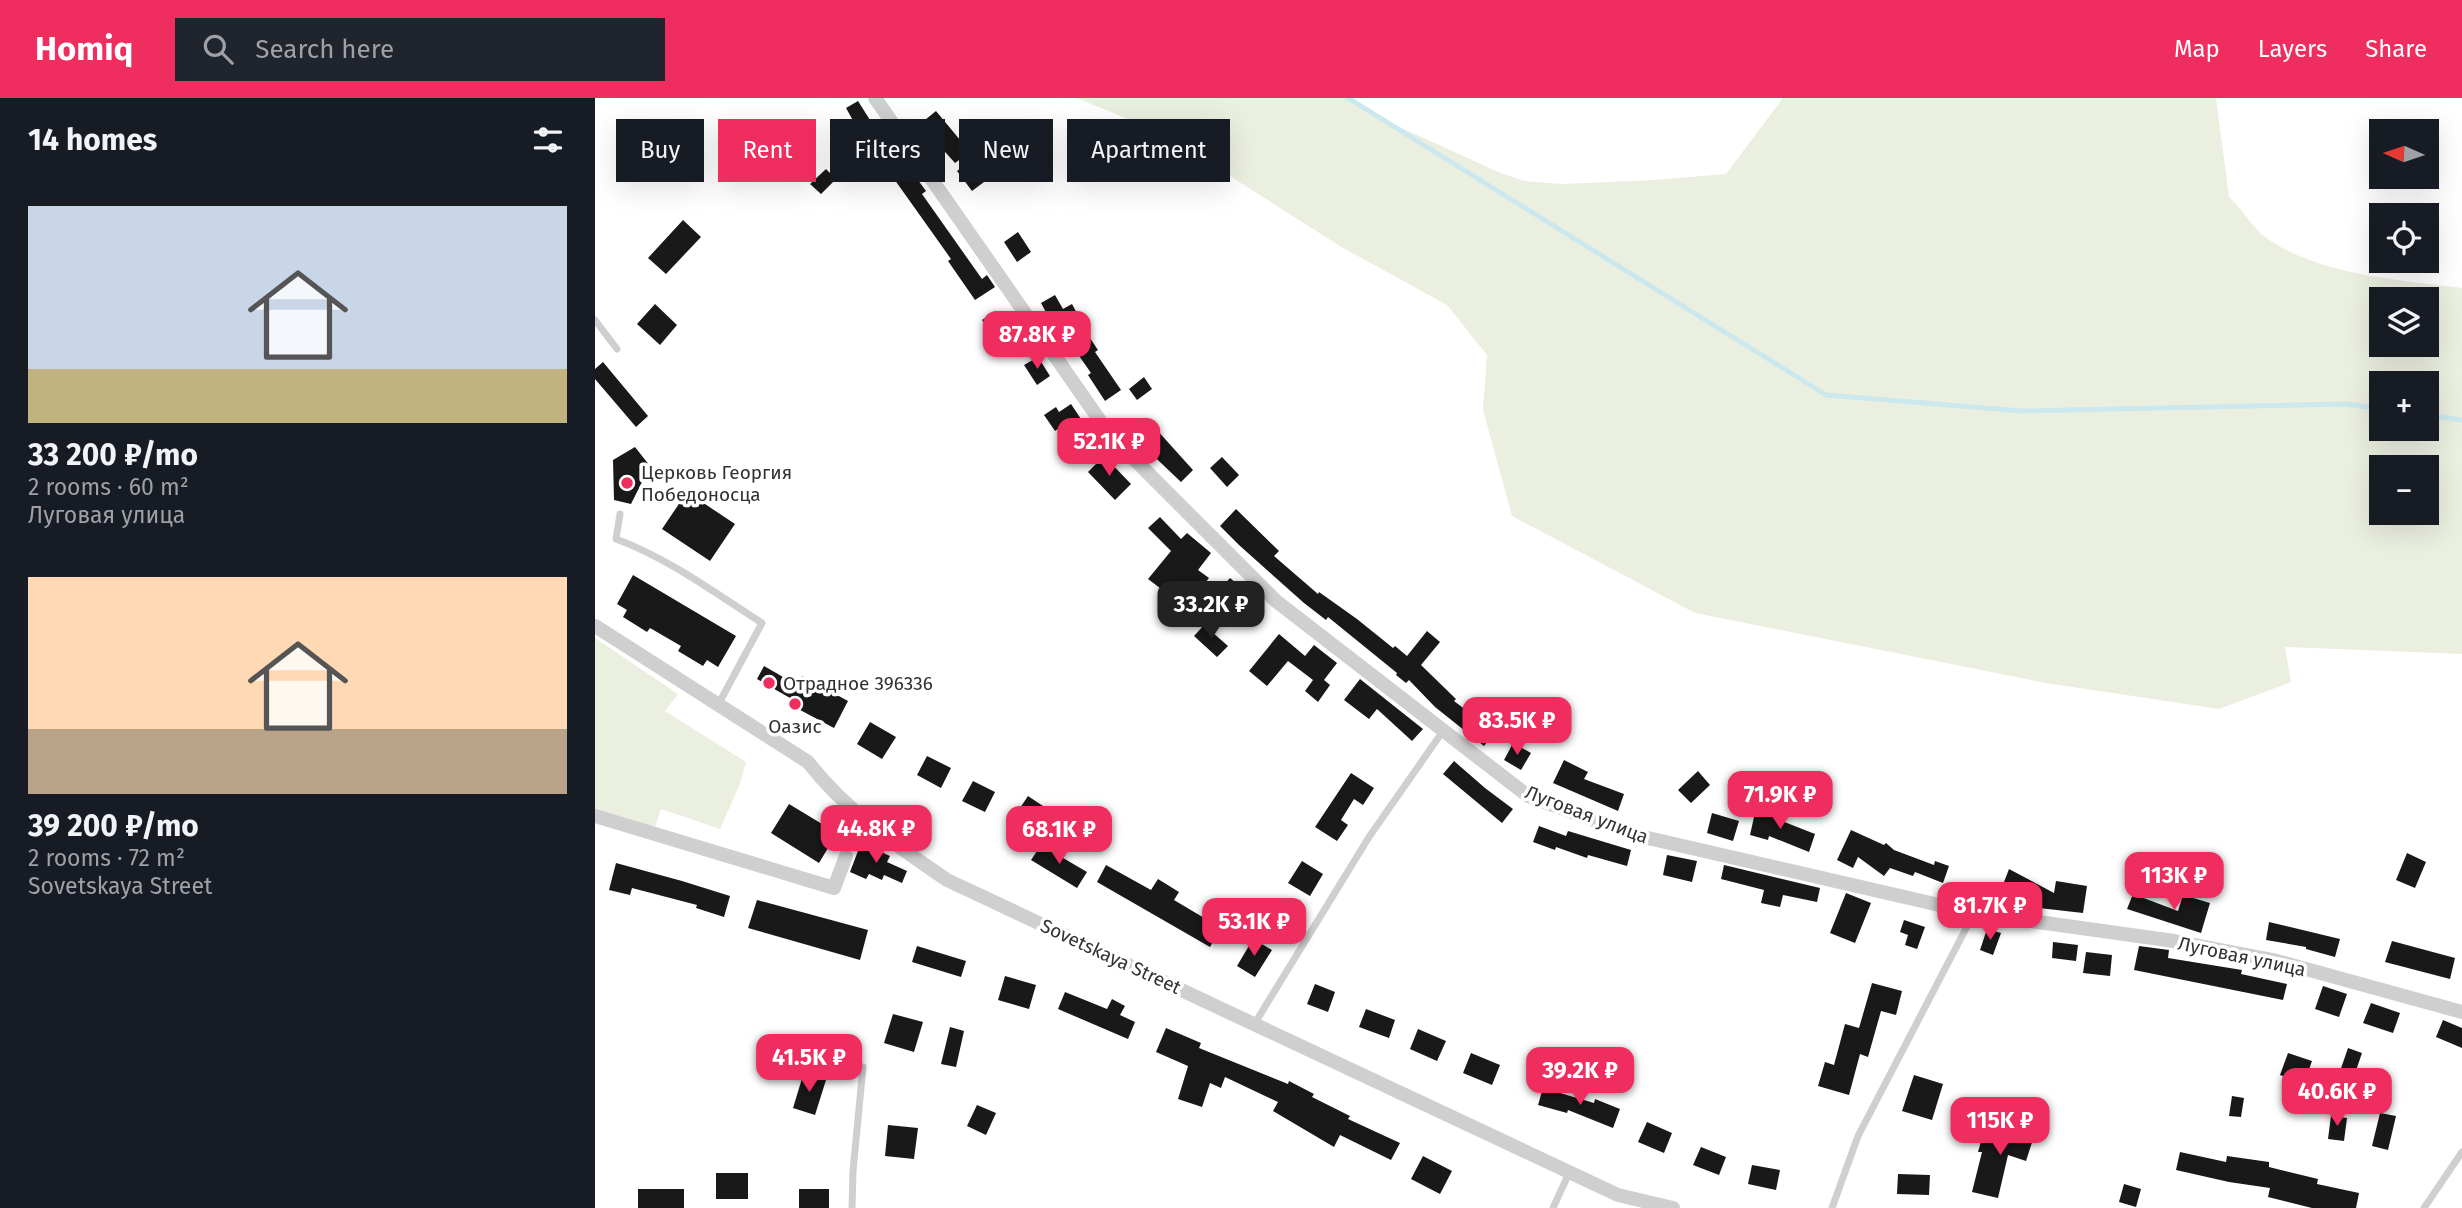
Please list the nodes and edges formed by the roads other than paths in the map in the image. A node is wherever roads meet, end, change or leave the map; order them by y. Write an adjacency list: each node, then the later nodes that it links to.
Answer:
1 (875, 98): 7 (street, Луговая улица)
2 (595, 320): 3 (lane)
3 (618, 349)
4 (620, 514): 6 (lane)
5 (595, 626): 6 (street, Sovetskaya Street)
6 (717, 706): 12 (street, Sovetskaya Street)
7 (1443, 731): 10 (street, Луговая улица); 12 (lane)
8 (595, 816): 9 (street)
9 (846, 856)
10 (1974, 914): 11 (street, Луговая улица); 19 (lane)
11 (2462, 1012)
12 (1255, 1023): 15 (street, Sovetskaya Street)
13 (863, 1067): 16 (lane)
14 (2462, 1152): 20 (lane)
15 (1569, 1172): 17 (lane); 18 (street, Sovetskaya Street)
16 (852, 1208)
17 (1553, 1208)
18 (1672, 1208)
19 (1832, 1208)
20 (2424, 1208)

